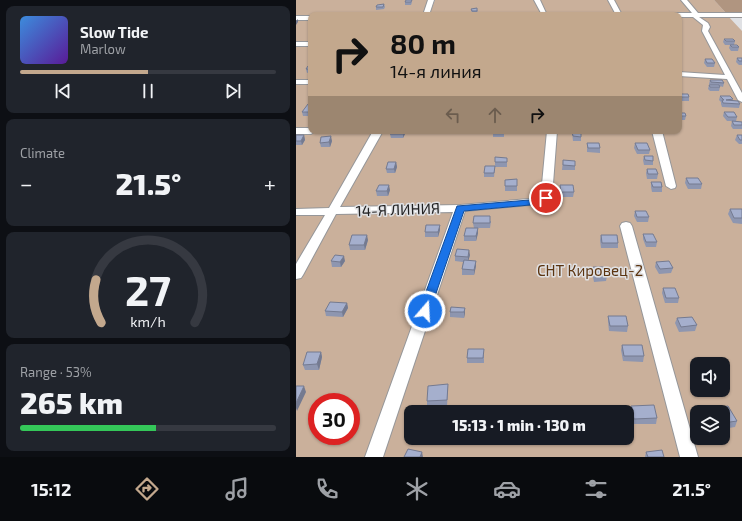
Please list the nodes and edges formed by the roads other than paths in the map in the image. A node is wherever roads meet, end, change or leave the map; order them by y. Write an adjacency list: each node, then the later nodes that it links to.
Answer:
1 (431, 0): 5 (street)
2 (536, 0): 6 (street)
3 (611, 0): 7 (street)
4 (684, 0): 10 (street)
5 (427, 12)
6 (543, 12)
7 (617, 12)
8 (742, 14): 10 (street)
9 (682, 15): 10 (street)
10 (696, 15): 16 (street)
11 (296, 18): 12 (street)
12 (308, 18)
13 (296, 44): 14 (street)
14 (308, 44)
15 (682, 74): 16 (street)
16 (728, 77): 19 (street)
17 (296, 82): 18 (street)
18 (308, 82)
19 (742, 100)
20 (296, 131): 21 (street)
21 (308, 131)
22 (376, 134): 28 (street)
23 (552, 134): 26 (street, 14-Я ЛИНИЯ)
24 (658, 134): 25 (street)
25 (671, 186)
26 (460, 208): 28 (street, 14-Я ЛИНИЯ); 31 (street)
27 (296, 212): 28 (street, 14-Я ЛИНИЯ)
28 (331, 213): 30 (street)
29 (626, 226): 32 (street)
30 (296, 275)
31 (374, 457)
32 (688, 457)

